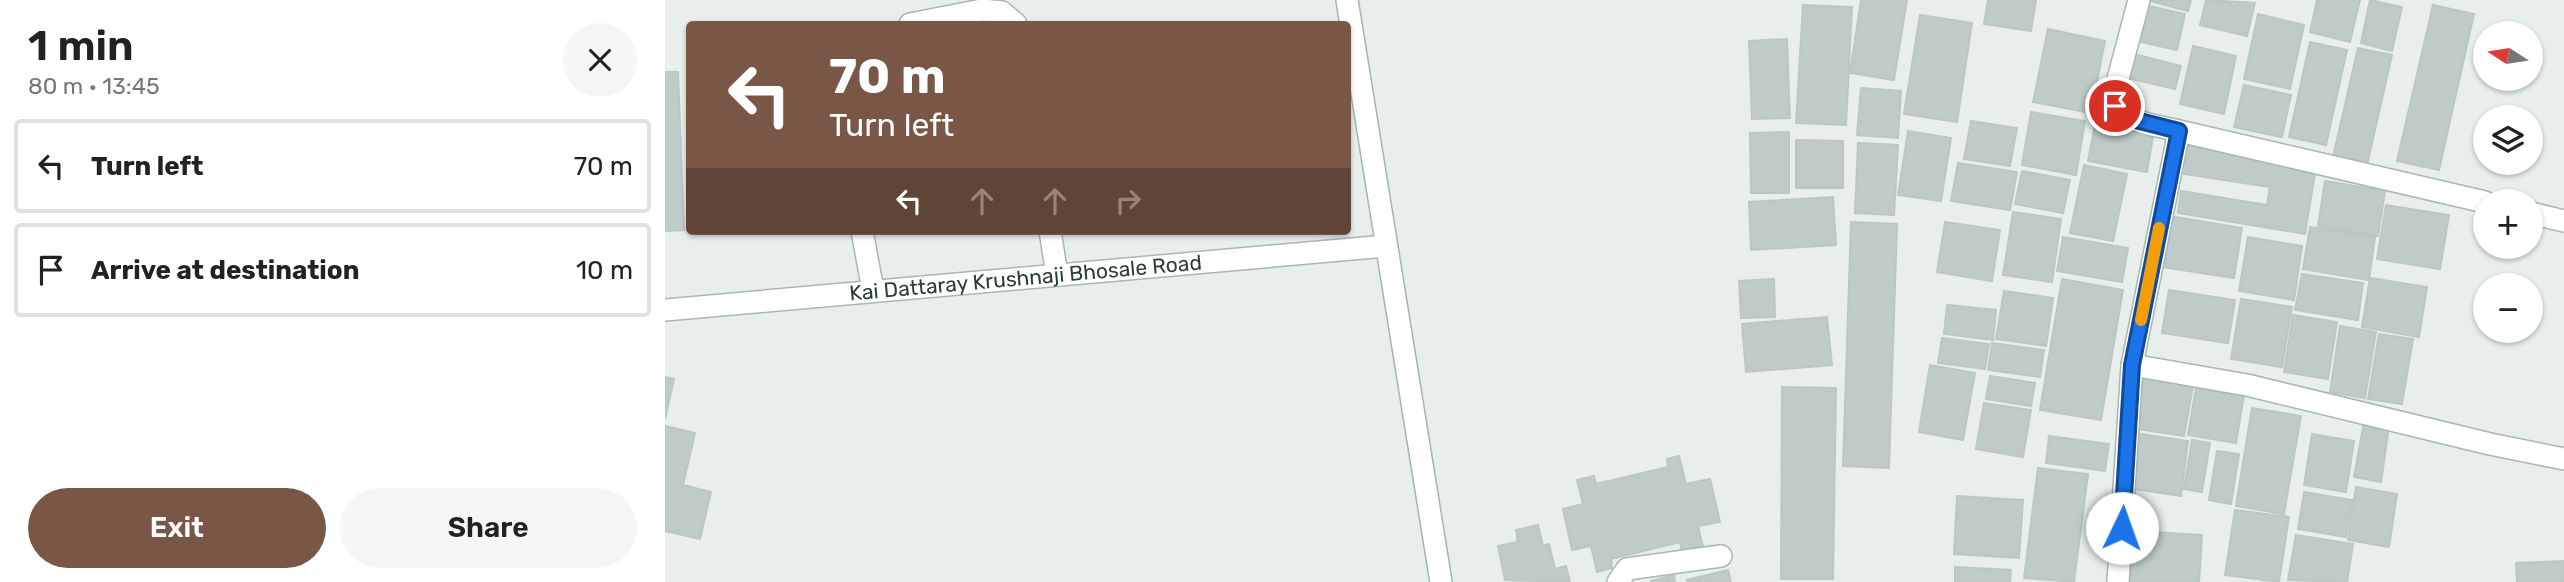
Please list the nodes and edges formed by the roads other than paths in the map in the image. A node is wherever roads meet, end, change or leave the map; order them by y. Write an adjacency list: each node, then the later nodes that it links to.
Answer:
1 (1347, 0): 5 (street)
2 (2139, 0): 7 (street)
3 (925, 21): 4 (street)
4 (1012, 21)
5 (1350, 21)
6 (1351, 25): 13 (street)
7 (2179, 131): 8 (street); 17 (street)
8 (2473, 199)
9 (2543, 216): 10 (street)
10 (2564, 221)
11 (863, 235): 15 (street)
12 (1051, 235): 14 (street)
13 (1386, 246): 14 (street, Kai Dattaray Krushnaji Bhosale Road); 20 (street)
14 (1057, 275): 15 (street, Kai Dattaray Krushnaji Bhosale Road)
15 (873, 290): 16 (street, Kai Dattaray Krushnaji Bhosale Road)
16 (665, 310)
17 (2132, 365): 18 (street); 22 (street)
18 (2564, 458)
19 (1721, 556): 21 (street)
20 (1441, 582)
21 (1618, 582)
22 (2118, 582)

